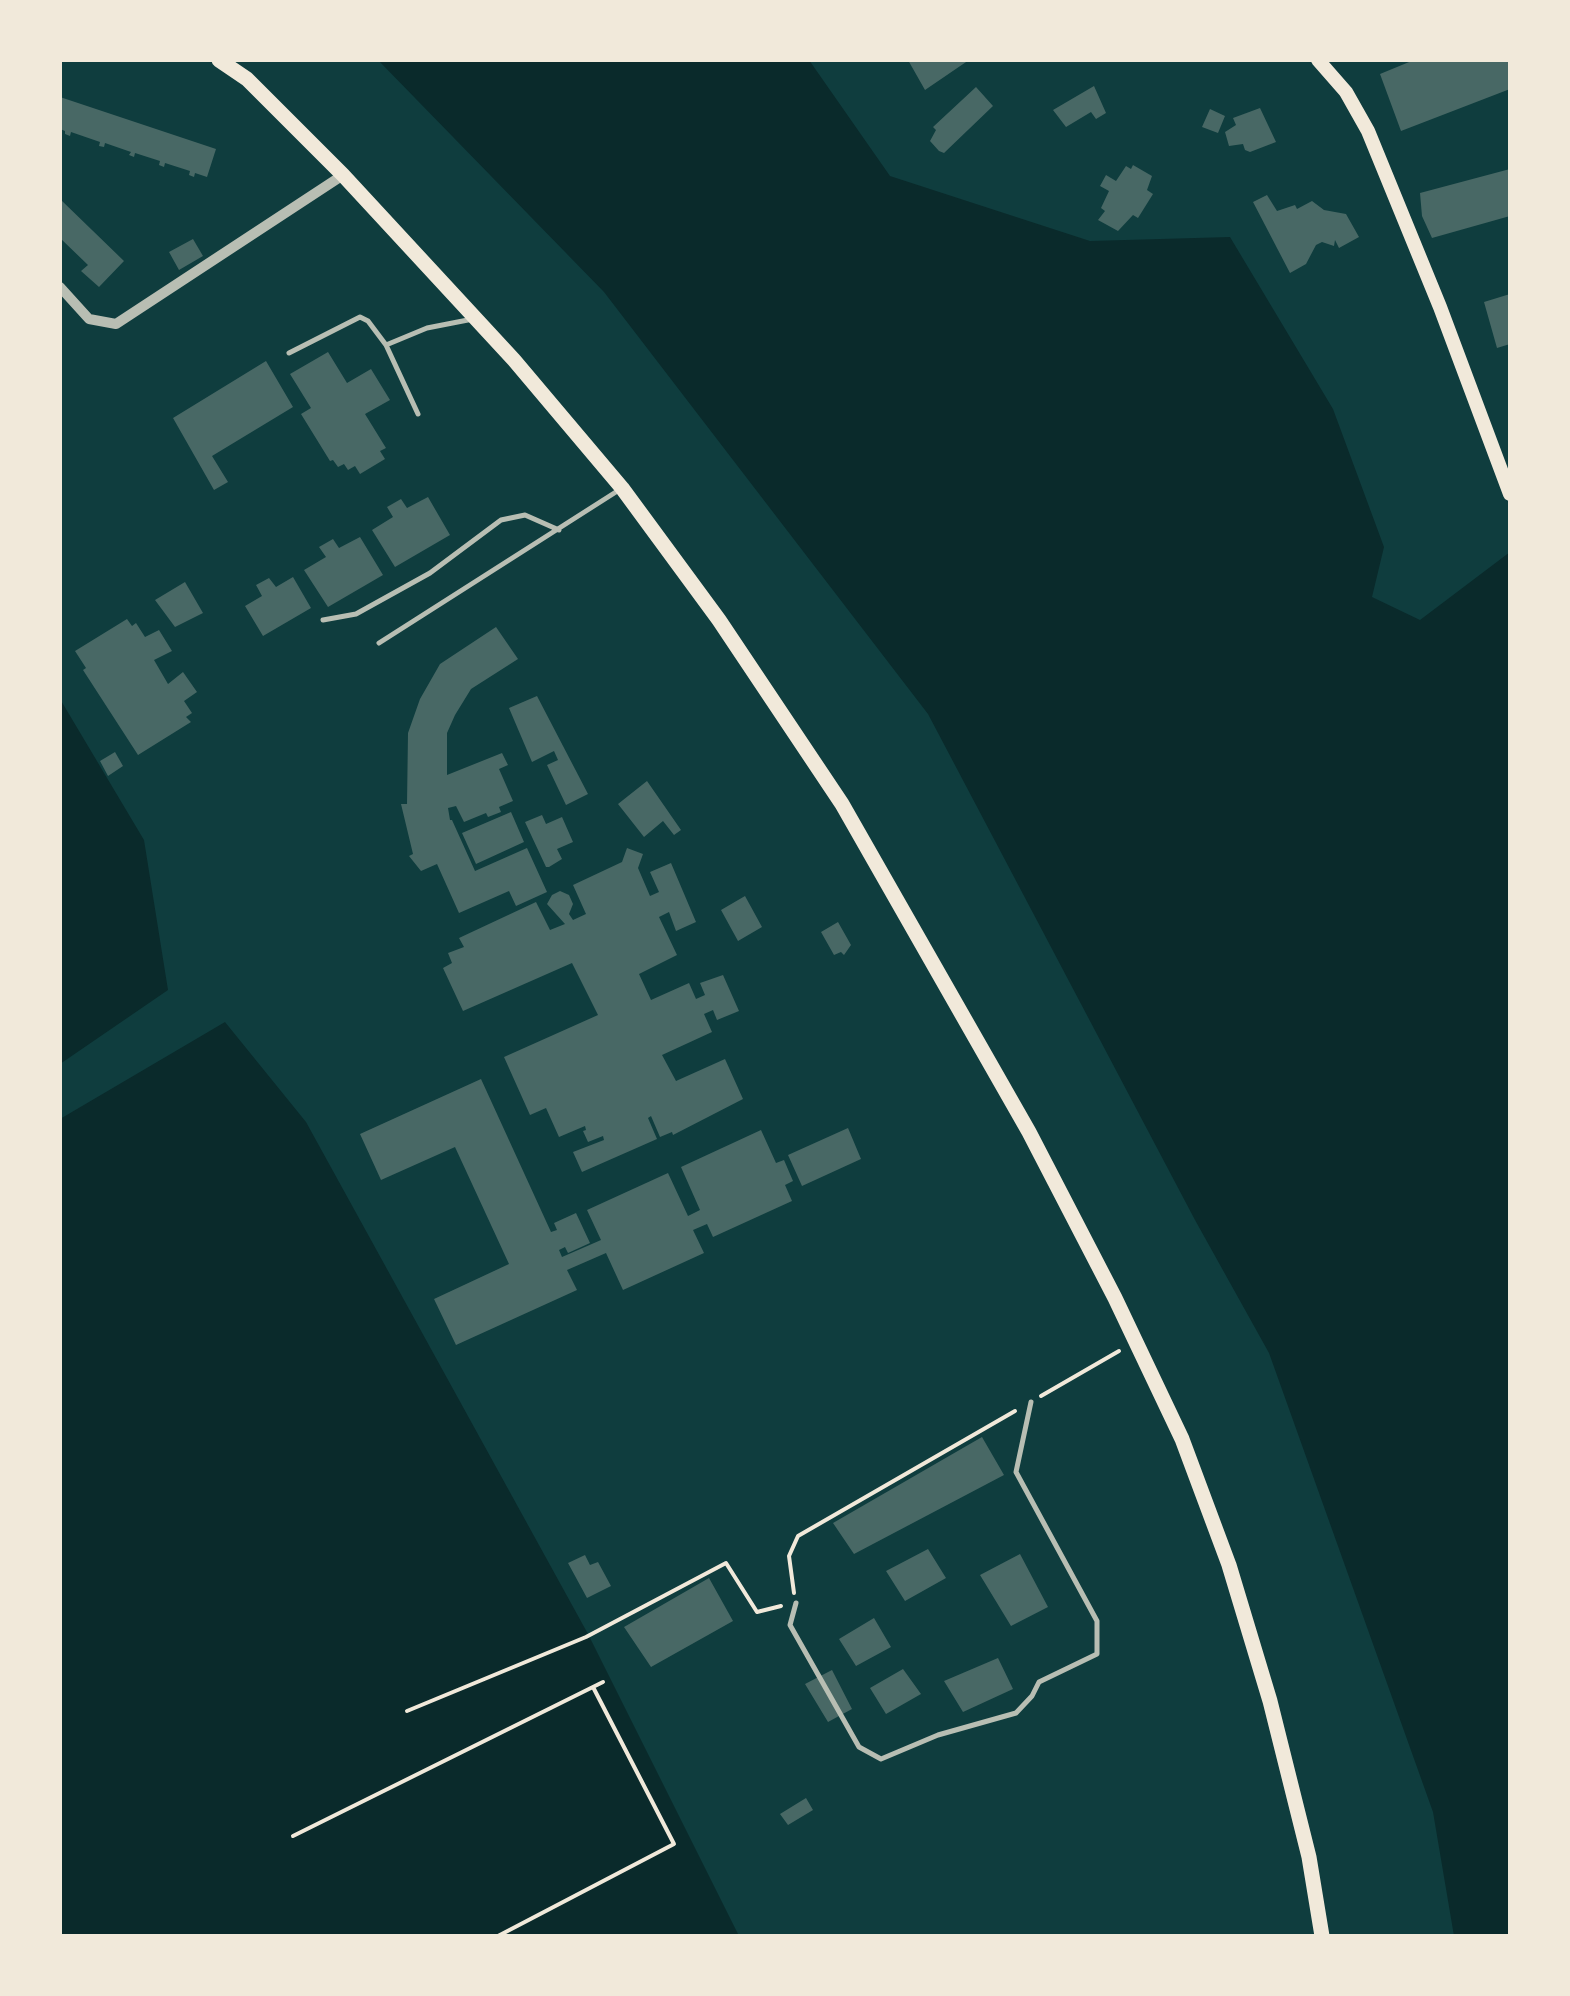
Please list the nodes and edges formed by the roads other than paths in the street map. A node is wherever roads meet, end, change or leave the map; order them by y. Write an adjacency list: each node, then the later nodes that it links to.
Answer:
1 (219, 60): 3 (main road)
2 (1318, 60): 10 (main road)
3 (342, 175): 4 (street); 5 (main road)
4 (60, 288)
5 (476, 319): 6 (lane); 9 (main road)
6 (386, 345): 7 (lane); 8 (lane)
7 (289, 354)
8 (418, 414)
9 (622, 488): 11 (lane); 16 (main road)
10 (1510, 494)
11 (559, 530): 12 (lane); 13 (lane)
12 (323, 620)
13 (379, 644)
14 (1031, 1402): 15 (lane)
15 (796, 1603)
16 (1322, 1936)

